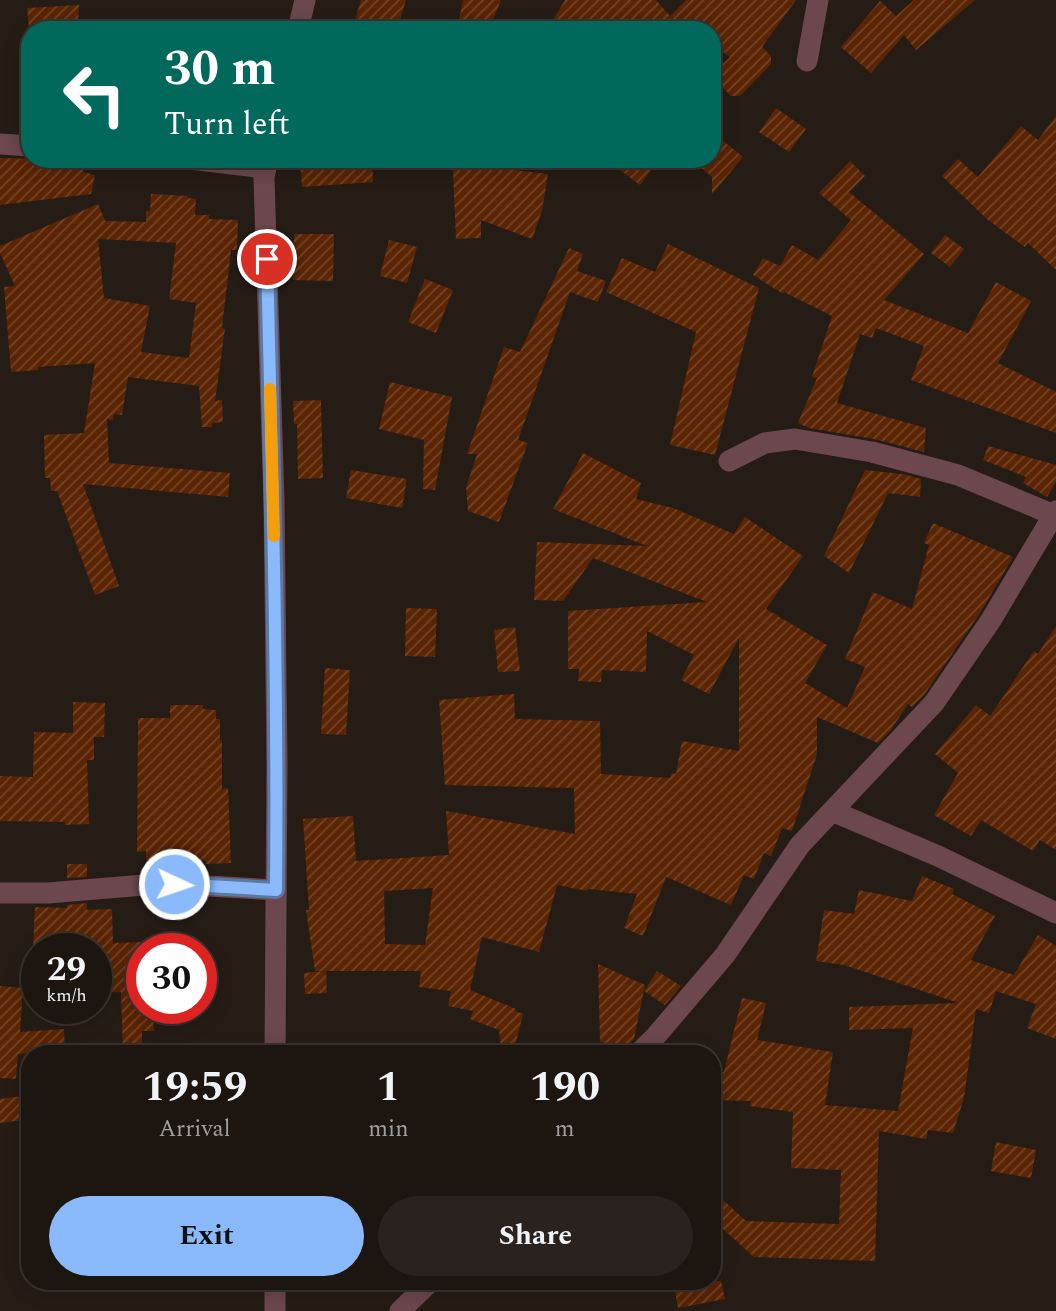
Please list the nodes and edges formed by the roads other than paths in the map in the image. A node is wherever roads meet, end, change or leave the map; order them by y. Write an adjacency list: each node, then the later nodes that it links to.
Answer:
1 (305, 0): 3 (street)
2 (818, 0): 4 (street)
3 (300, 21)
4 (807, 61)
5 (0, 144): 6 (street)
6 (21, 145)
7 (265, 168): 11 (street)
8 (729, 461): 9 (street)
9 (1055, 513): 10 (street)
10 (832, 811): 13 (street); 15 (street)
11 (276, 890): 12 (street); 14 (street)
12 (0, 893)
13 (1056, 913)
14 (275, 1045)
15 (647, 1045)
16 (275, 1290): 18 (street)
17 (422, 1290): 19 (street)
18 (275, 1311)
19 (400, 1311)

